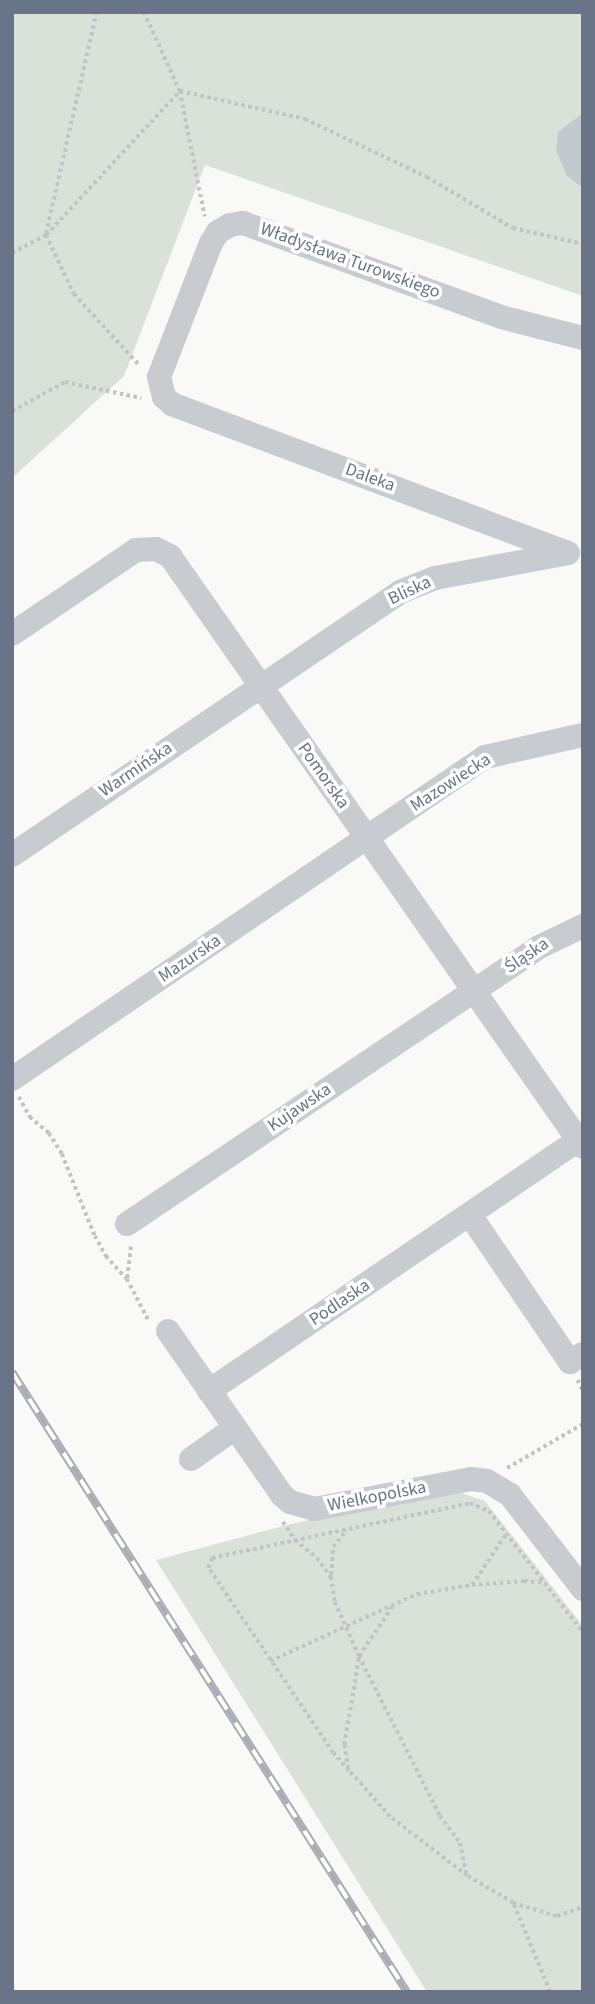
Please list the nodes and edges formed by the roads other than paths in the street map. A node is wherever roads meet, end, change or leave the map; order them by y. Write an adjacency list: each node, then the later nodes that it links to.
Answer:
1 (583, 338): 2 (street, Władysława Turowskiego)
2 (166, 396): 3 (street, Daleka)
3 (488, 522): 4 (street, Daleka); 5 (street)
4 (575, 552): 5 (street, Bliska)
5 (485, 568): 7 (street, Bliska)
6 (12, 634): 7 (street, Pomorska)
7 (260, 686): 9 (street, Pomorska); 10 (street, Warmińska)
8 (583, 735): 9 (street, Mazowiecka)
9 (367, 839): 12 (street, Pomorska); 13 (street, Mazurska)
10 (12, 855)
11 (583, 926): 12 (street, Śląska)
12 (473, 991): 14 (street, Pomorska); 16 (street, Kujawska)
13 (13, 1079)
14 (580, 1144): 15 (street, Podlaska)
15 (470, 1215): 18 (street); 19 (street, Podlaska)
16 (130, 1230)
17 (160, 1328): 19 (street, Wielkopolska)
18 (583, 1354)
19 (209, 1391): 20 (street, Wielkopolska)
20 (235, 1428): 21 (street); 22 (street, Wielkopolska)
21 (191, 1459)
22 (579, 1575)

